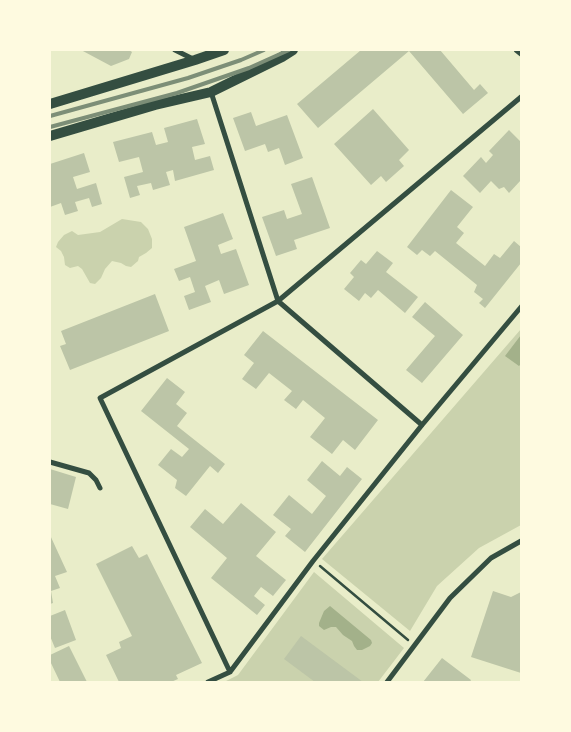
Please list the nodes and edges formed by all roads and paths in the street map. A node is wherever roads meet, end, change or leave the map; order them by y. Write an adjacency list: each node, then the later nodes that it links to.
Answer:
1 (175, 50): 6 (street)
2 (224, 50): 6 (main road)
3 (293, 50): 7 (main road)
4 (516, 50): 5 (street)
5 (521, 54)
6 (195, 60): 9 (main road)
7 (211, 92): 10 (main road); 11 (street)
8 (521, 97): 11 (street)
9 (50, 104)
10 (50, 136)
11 (278, 301): 13 (street); 19 (street)
12 (521, 307): 13 (street)
13 (422, 425): 17 (street)
14 (50, 462): 15 (street)
15 (100, 488)
16 (521, 541): 18 (street)
17 (313, 560): 18 (path); 19 (street)
18 (414, 646): 21 (street)
19 (230, 672): 20 (street)
20 (208, 682)
21 (387, 682)

